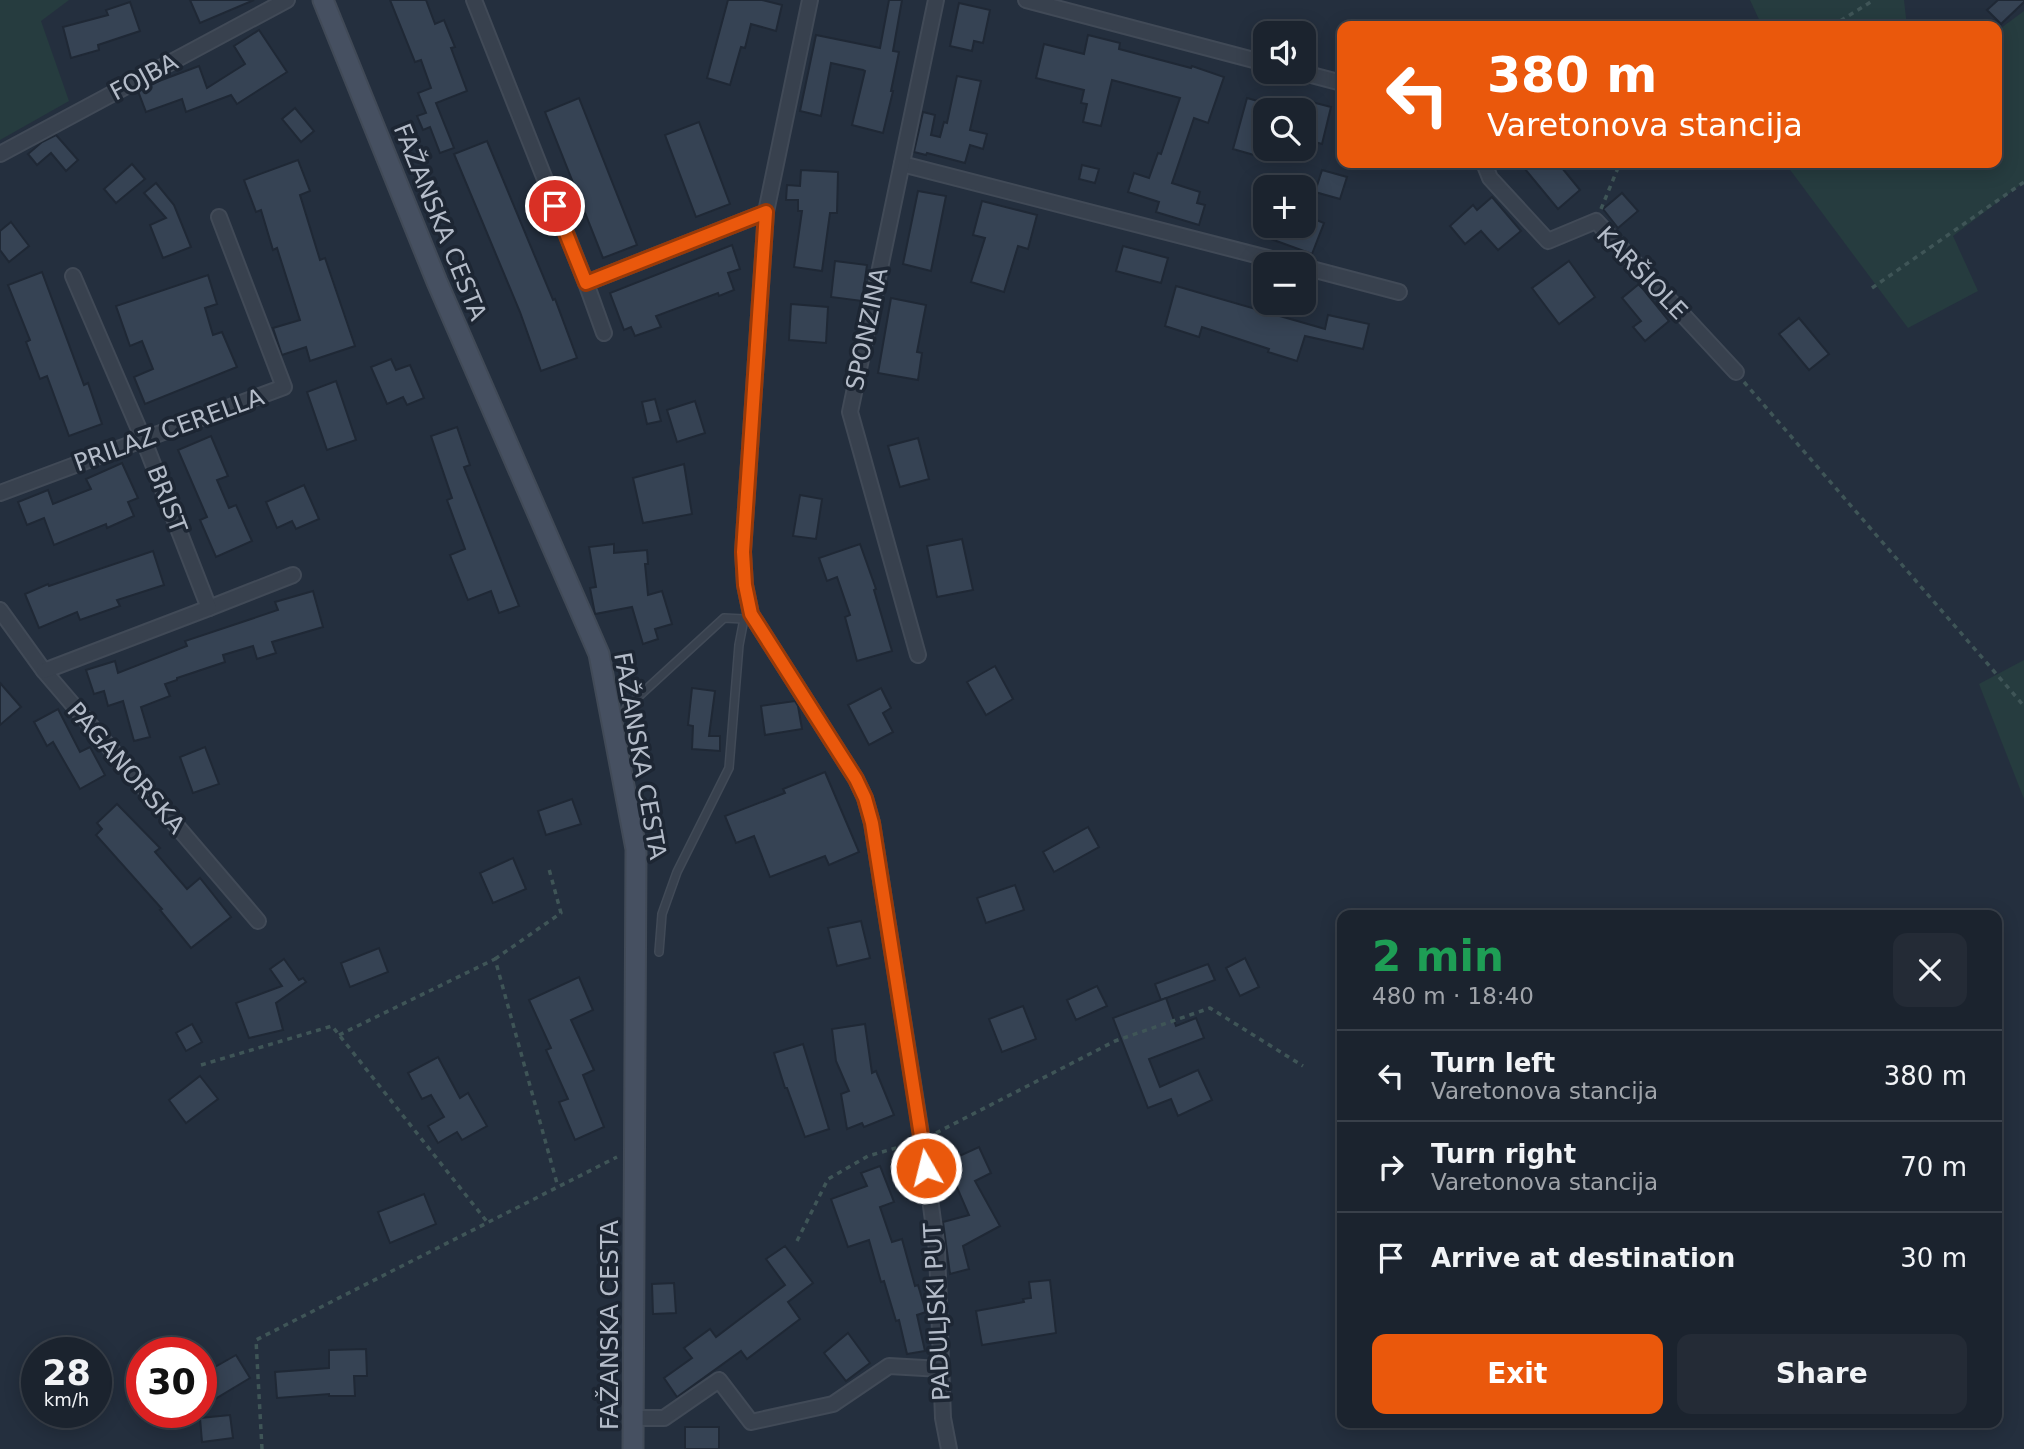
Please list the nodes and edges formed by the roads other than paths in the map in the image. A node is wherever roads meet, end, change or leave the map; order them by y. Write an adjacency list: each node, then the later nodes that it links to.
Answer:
1 (287, 0): 10 (street, FOJBA)
2 (323, 0): 34 (main road, FAŽANSKA CESTA)
3 (474, 0): 18 (street)
4 (810, 0): 13 (street, PADULJSKI PUT)
5 (936, 0): 11 (street, SPONZINA)
6 (1026, 0): 7 (street)
7 (1253, 60)
8 (1316, 76): 9 (street)
9 (1337, 82)
10 (0, 155)
11 (902, 164): 15 (street); 28 (street, SPONZINA)
12 (1486, 168): 21 (street, KARŠIOLE)
13 (766, 212): 18 (street); 27 (street, PADULJSKI PUT)
14 (219, 217): 22 (street, PRILAZ CERELLA)
15 (1253, 254)
16 (1316, 270): 19 (street)
17 (73, 276): 22 (street, BRIST)
18 (586, 283): 20 (street)
19 (1399, 292)
20 (604, 333)
21 (1736, 372)
22 (144, 441): 23 (street, PRILAZ CERELLA); 25 (street, BRIST)
23 (0, 493)
24 (293, 575): 25 (street)
25 (209, 607): 29 (street)
26 (0, 610): 29 (street, PAGANORSKA)
27 (747, 616): 30 (lane); 32 (lane); 33 (street, PADULJSKI PUT)
28 (918, 655)
29 (44, 671): 31 (street, PAGANORSKA)
30 (626, 708)
31 (258, 921)
32 (659, 952)
33 (941, 1369): 34 (street); 36 (street, PADULJSKI PUT)
34 (634, 1418): 35 (main road, FAŽANSKA CESTA)
35 (633, 1449)
36 (949, 1449)

